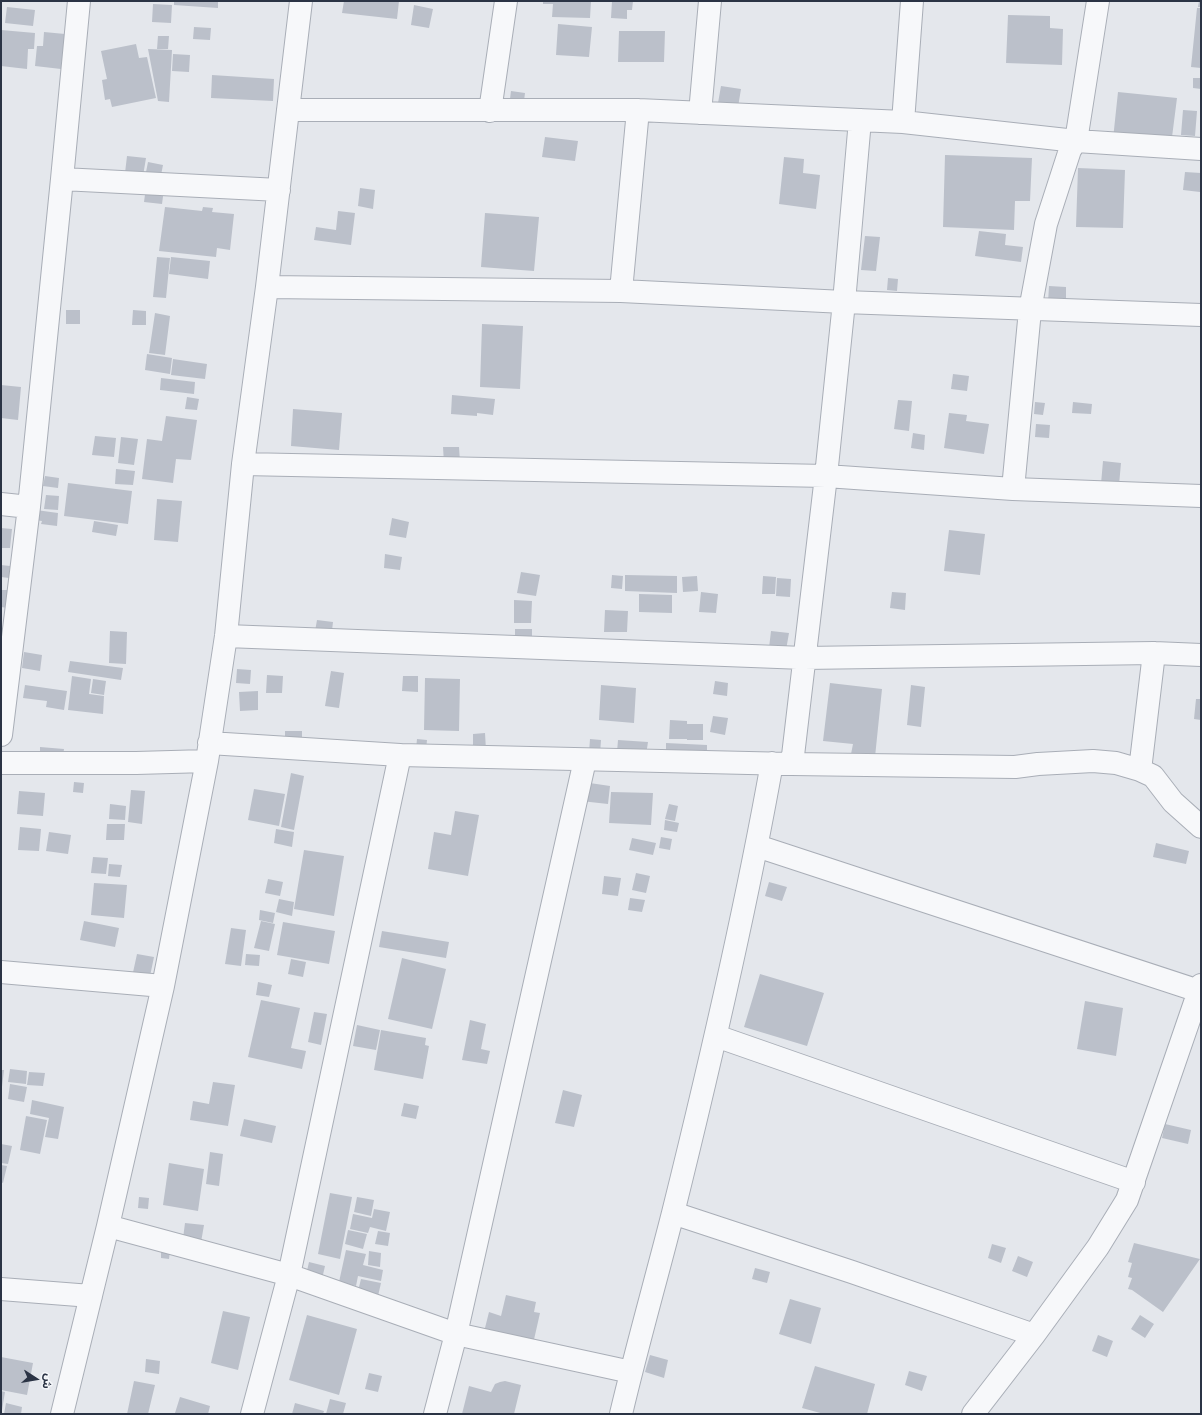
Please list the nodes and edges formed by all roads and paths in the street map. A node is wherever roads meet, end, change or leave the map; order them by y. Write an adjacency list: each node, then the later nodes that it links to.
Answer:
1 (79, 1): 15 (street)
2 (301, 1): 7 (street)
3 (506, 1): 9 (street)
4 (710, 1): 10 (street)
5 (912, 1): 12 (street)
6 (1098, 1): 13 (street)
7 (288, 110): 9 (street); 16 (street)
8 (638, 110): 9 (street); 10 (street); 18 (street)
9 (490, 111)
10 (700, 113): 11 (street)
11 (860, 120): 12 (street); 19 (street)
12 (903, 122): 13 (street)
13 (1076, 141): 14 (street); 20 (street)
14 (1201, 149)
15 (62, 179): 16 (street); 27 (street)
16 (278, 190): 17 (street)
17 (267, 287): 18 (street); 22 (street)
18 (621, 291): 19 (street)
19 (844, 302): 20 (street); 23 (street)
20 (1030, 310): 21 (street); 24 (street)
21 (1201, 315)
22 (243, 464): 23 (street); 28 (street)
23 (826, 476): 24 (street); 31 (street)
24 (1014, 489): 25 (street)
25 (1201, 496)
26 (1, 504): 27 (street)
27 (29, 507): 32 (street)
28 (226, 636): 31 (street); 33 (street)
29 (1154, 653): 30 (street); 31 (street); 38 (street)
30 (1201, 655)
31 (804, 658): 37 (street)
32 (1, 735)
33 (208, 752): 34 (street); 36 (street); 42 (street)
34 (400, 755): 35 (street); 48 (street)
35 (585, 760): 37 (street); 51 (street)
36 (1, 762)
37 (782, 764): 38 (street); 40 (street)
38 (1140, 770): 39 (street)
39 (1201, 828)
40 (757, 846): 43 (street); 44 (street)
41 (1, 972): 42 (street)
42 (163, 986): 47 (street)
43 (1200, 988): 45 (street)
44 (716, 1036): 45 (street); 46 (street)
45 (1134, 1182): 52 (street)
46 (673, 1213): 52 (street); 53 (street)
47 (108, 1226): 48 (street); 50 (street)
48 (289, 1275): 51 (street); 55 (street)
49 (1, 1288): 50 (street)
50 (91, 1296): 54 (street)
51 (456, 1334): 53 (street); 56 (street)
52 (1034, 1335): 58 (street)
53 (631, 1372): 57 (street)
54 (62, 1414)
55 (252, 1414)
56 (435, 1414)
57 (621, 1414)
58 (974, 1414)

